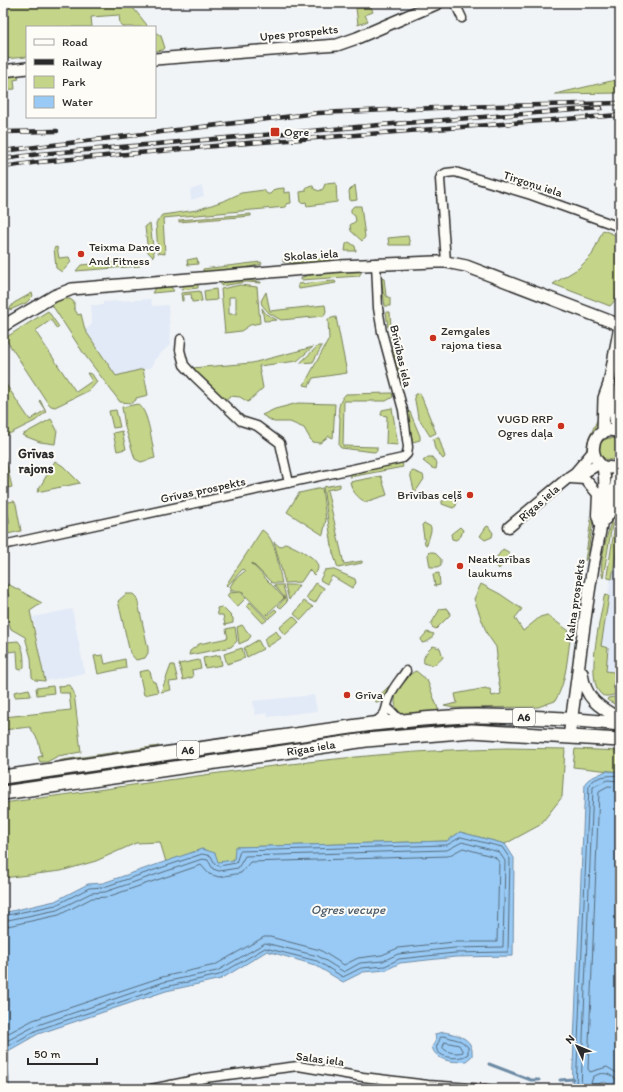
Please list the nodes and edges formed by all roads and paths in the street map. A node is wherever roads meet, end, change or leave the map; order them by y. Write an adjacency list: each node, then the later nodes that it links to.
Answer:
1 (438, 3): 4 (main road, Upes prospekts)
2 (455, 3): 3 (street)
3 (462, 18)
4 (156, 59)
5 (26, 68): 6 (main road)
6 (3, 71)
7 (620, 227): 8 (street, Tirgoņu iela)
8 (446, 262): 9 (main road, Skolas iela); 11 (main road, Skolas iela)
9 (376, 263): 10 (main road, Skolas iela); 17 (street, Brīvības iela)
10 (3, 326)
11 (620, 326): 13 (main road)
12 (181, 339): 21 (street)
13 (609, 384): 14 (main road); 15 (main road)
14 (618, 432): 15 (main road)
15 (603, 433): 16 (main road)
16 (592, 453): 18 (main road); 20 (street)
17 (407, 454): 21 (street, Grīvas prospekts)
18 (601, 466): 19 (main road); 20 (street); 22 (main road, Kalna prospekts)
19 (619, 466): 22 (main road)
20 (572, 475): 22 (street); 23 (street, Rīgas iela)
21 (289, 483): 24 (street, Grīvas prospekts)
22 (600, 525): 25 (main road, Kalna prospekts)
23 (509, 528)
24 (3, 545)
25 (580, 660): 28 (main road, Kalna prospekts); 29 (main road)
26 (406, 671): 27 (street)
27 (388, 708): 30 (street); 31 (street)
28 (572, 719): 30 (highway, Rīgas iela / A6); 32 (highway, Rīgas iela / A6); 33 (main road, Kalna prospekts)
29 (620, 719)
30 (406, 721): 31 (highway, Rīgas iela / A6)
31 (372, 724): 35 (highway, Rīgas iela / A6)
32 (620, 724)
33 (570, 737): 34 (highway, Rīgas iela / A6); 36 (highway, Rīgas iela / A6)
34 (620, 740)
35 (193, 750): 36 (highway); 37 (highway, Rīgas iela / A6)
36 (195, 766): 38 (highway, Rīgas iela / A6)
37 (3, 777)
38 (3, 793)
39 (151, 1089): 40 (street, Salas iela)
40 (487, 1089)

